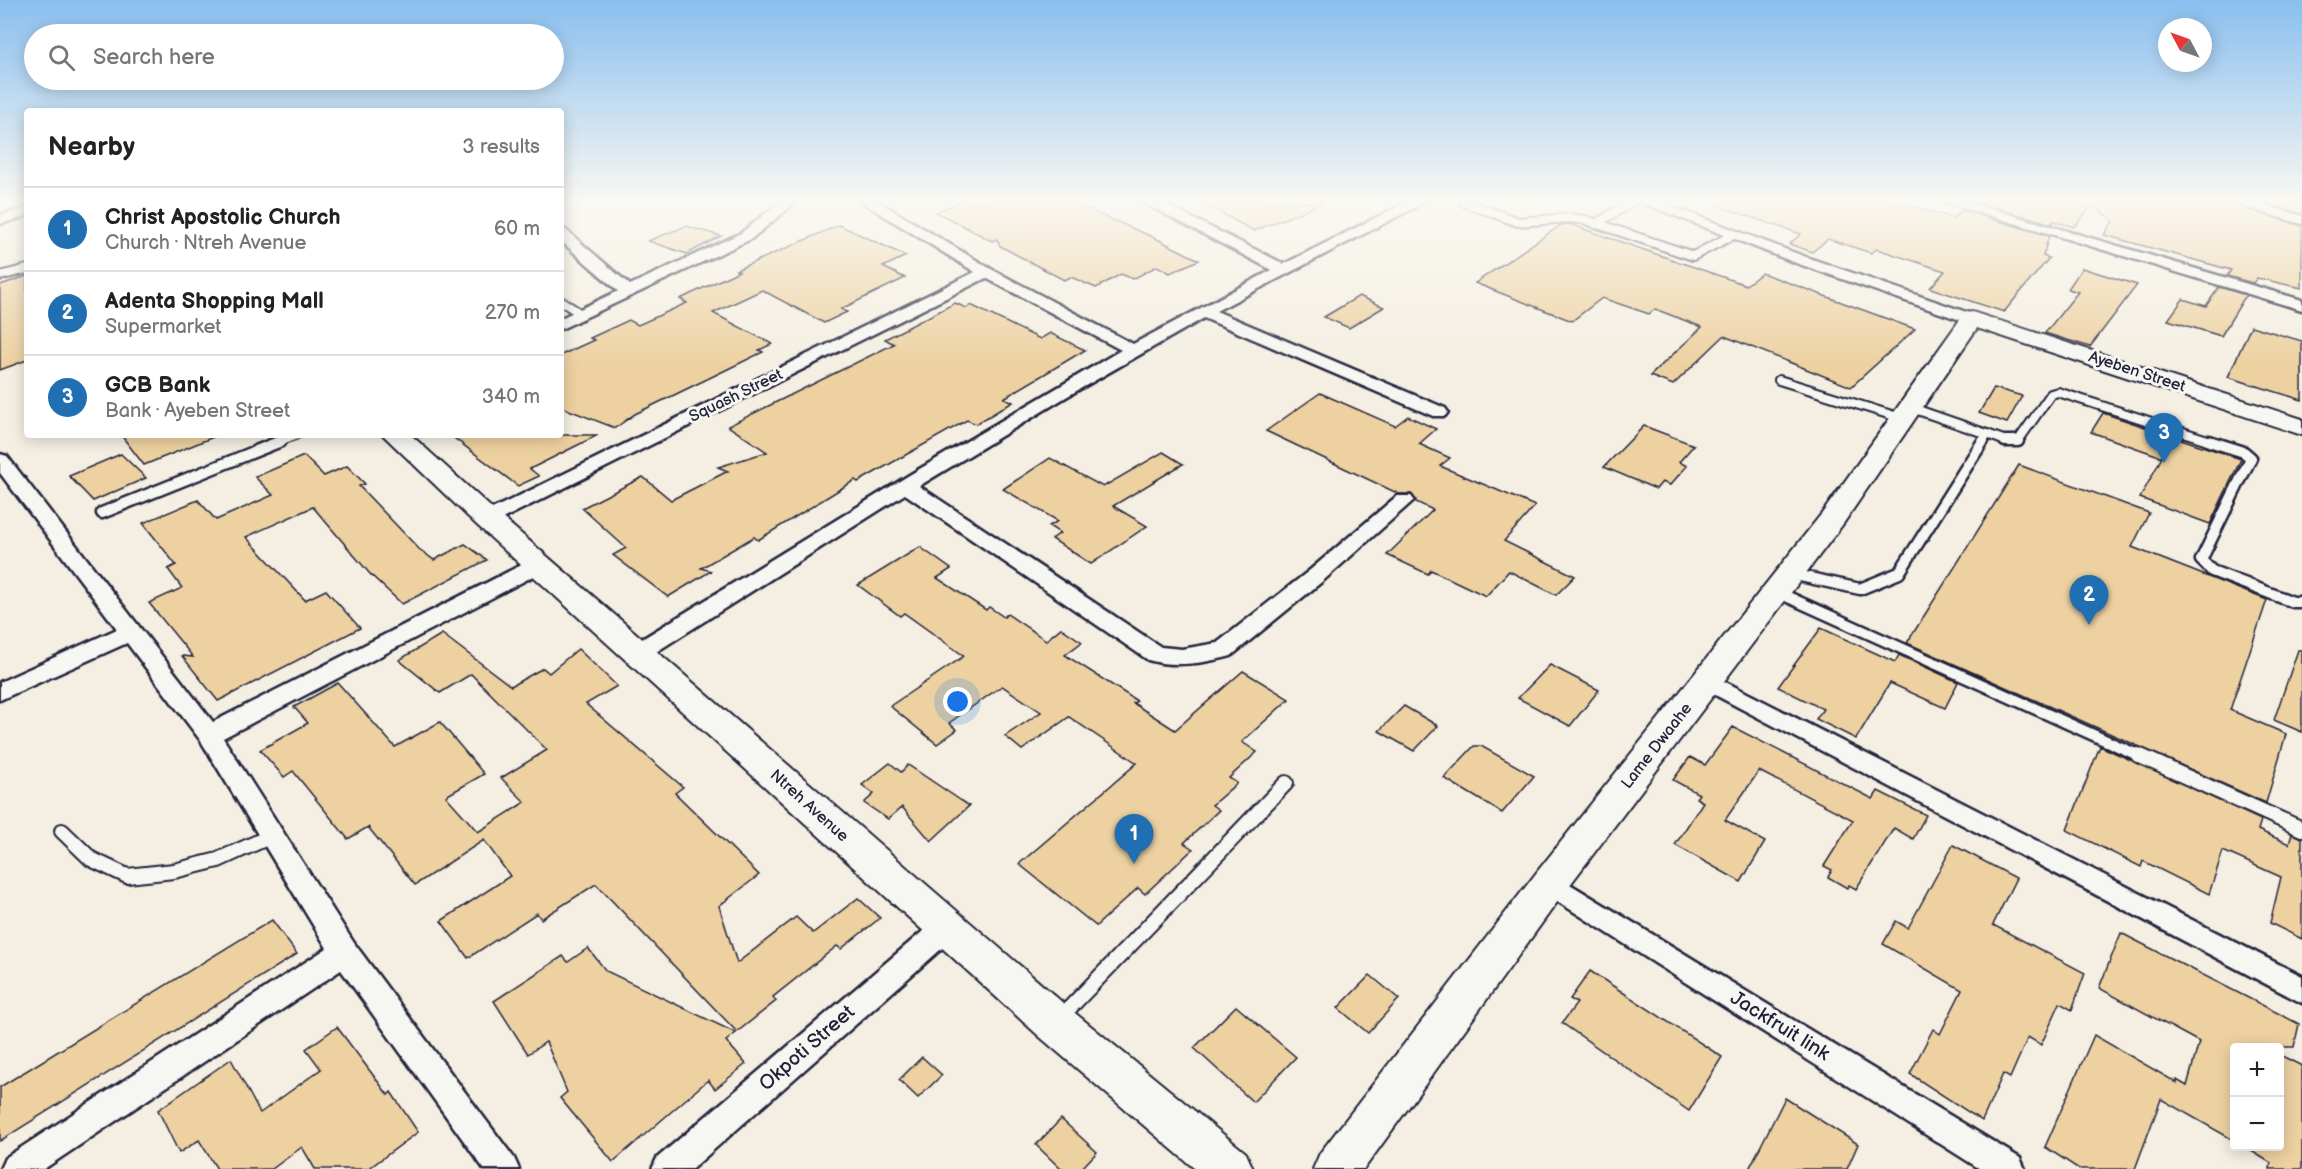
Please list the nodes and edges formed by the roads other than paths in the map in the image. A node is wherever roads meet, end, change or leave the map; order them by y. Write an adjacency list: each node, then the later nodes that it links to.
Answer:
1 (588, 257): 12 (street)
2 (703, 257): 12 (street)
3 (960, 257): 10 (street)
4 (1258, 257): 9 (street)
5 (1311, 257): 9 (street)
6 (1794, 257): 17 (street)
7 (2137, 257): 14 (street)
8 (24, 270): 11 (lane)
9 (1285, 270): 15 (street)
10 (986, 272): 19 (street); 31 (street, Squash Street)
11 (0, 276)
12 (629, 292): 16 (street)
13 (564, 303): 16 (lane)
14 (2302, 305)
15 (1204, 312): 19 (street); 21 (street)
16 (581, 314): 18 (street)
17 (1971, 319): 22 (street, Lame Dwaahe); 23 (street, Ayeben Street)
18 (564, 322)
19 (1135, 351): 28 (street)
20 (1779, 380): 22 (lane)
21 (1439, 412)
22 (1905, 412): 24 (lane); 33 (street, Lame Dwaahe)
23 (2302, 427)
24 (1987, 434): 33 (lane); 34 (lane)
25 (288, 438): 30 (lane)
26 (399, 438): 31 (street, Ntreh Avenue)
27 (0, 460): 35 (street)
28 (906, 486): 29 (street); 36 (street)
29 (1404, 500)
30 (102, 513)
31 (487, 519): 32 (street, Ntreh Avenue)
32 (540, 564): 36 (street, Ntreh Avenue); 39 (street)
33 (1784, 583): 37 (street, Lame Dwaahe); 41 (lane)
34 (2302, 602)
35 (131, 632): 38 (street); 39 (street)
36 (637, 653): 45 (street, Ntreh Avenue)
37 (1708, 681): 44 (street, Lame Dwaahe); 47 (street)
38 (0, 692)
39 (209, 735): 43 (street)
40 (1286, 783): 48 (lane)
41 (2302, 829)
42 (62, 831): 43 (lane)
43 (271, 836): 46 (street)
44 (1550, 883): 53 (street, Lame Dwaahe); 54 (street, Jackfruit link)
45 (946, 928): 48 (street, Ntreh Avenue); 51 (street, Okpoti Street)
46 (344, 952): 49 (street); 50 (street)
47 (2302, 990)
48 (1055, 1023): 52 (street, Ntreh Avenue)
49 (16, 1169)
50 (503, 1169)
51 (668, 1169)
52 (1230, 1169)
53 (1336, 1169)
54 (2009, 1169)

